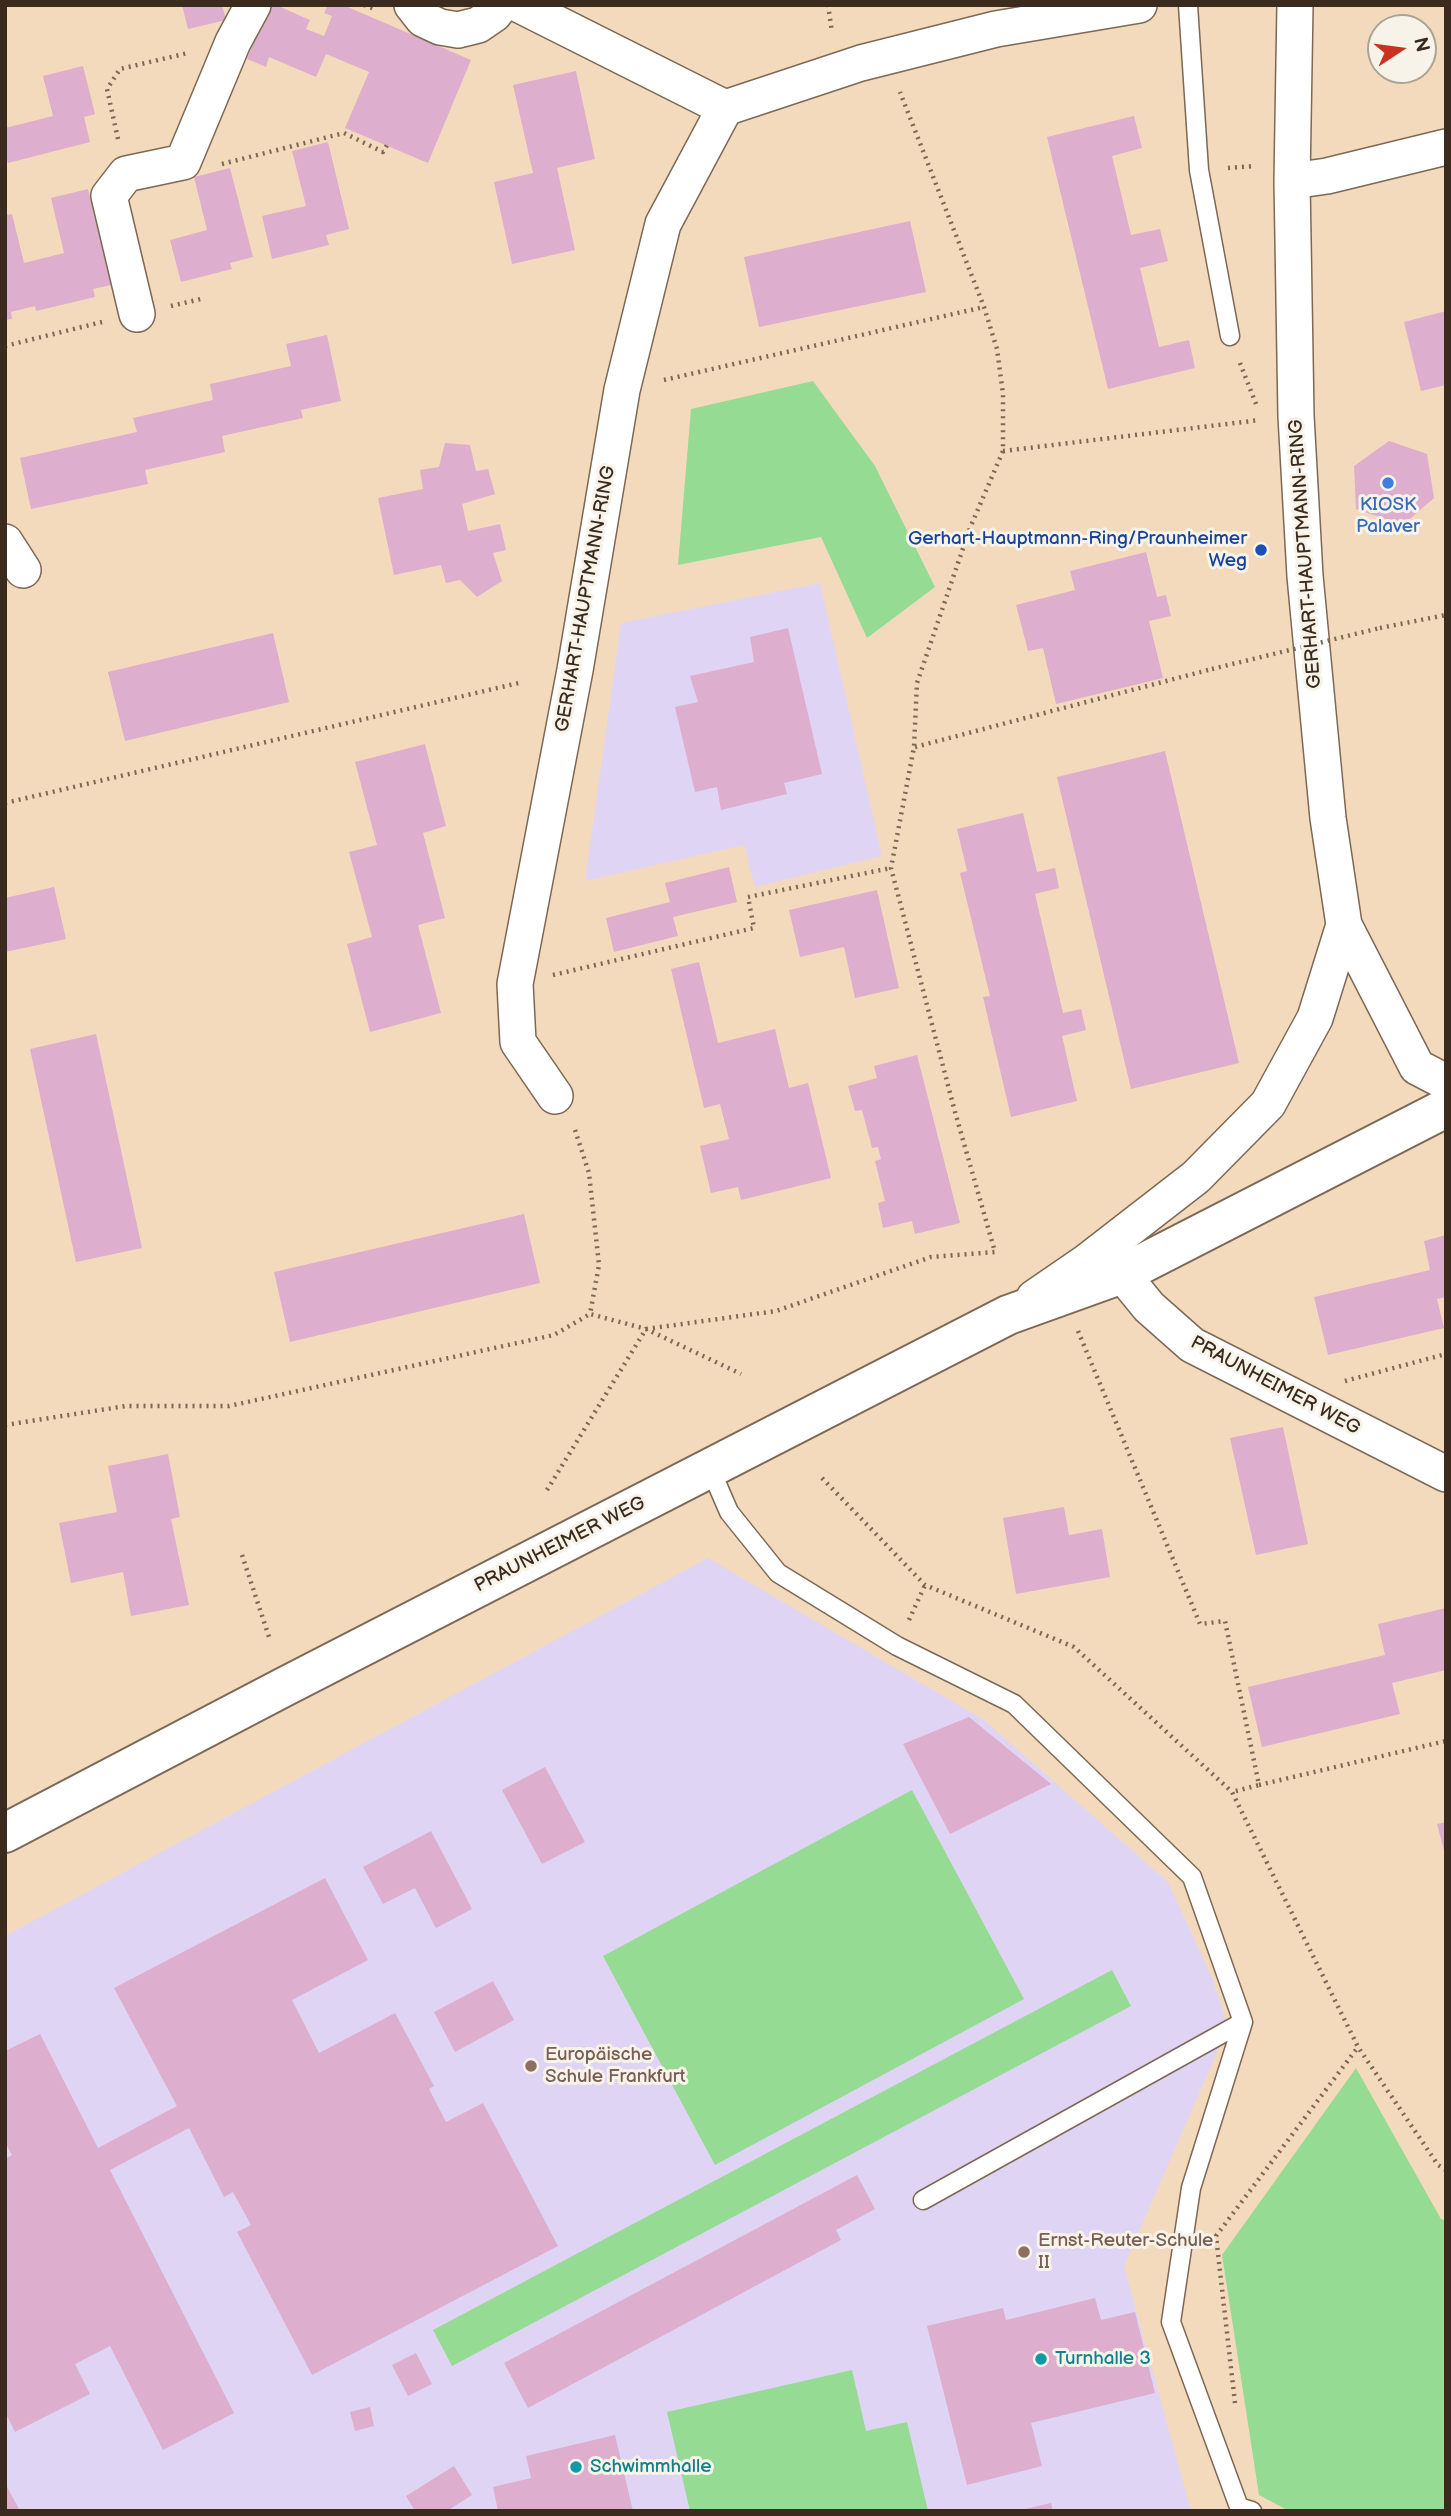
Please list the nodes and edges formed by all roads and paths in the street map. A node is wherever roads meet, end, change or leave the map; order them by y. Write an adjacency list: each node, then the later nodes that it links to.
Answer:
1 (253, 5): 8 (street)
2 (412, 5): 3 (street)
3 (501, 5)
4 (520, 5): 10 (street)
5 (1139, 5): 10 (street)
6 (1188, 5): 15 (lane)
7 (1295, 5): 17 (street, GERHART-HAUPTMANN-RING)
8 (233, 43): 13 (street); 16 (path)
9 (900, 91): 18 (path)
10 (725, 108): 31 (street, GERHART-HAUPTMANN-RING)
11 (387, 145): 13 (path)
12 (1446, 146): 17 (street)
13 (183, 162): 16 (street)
14 (1260, 166): 15 (path)
15 (1199, 170): 20 (lane)
16 (126, 174): 19 (street)
17 (1292, 181): 28 (street, GERHART-HAUPTMANN-RING)
18 (984, 307): 21 (path); 22 (path)
19 (137, 314)
20 (1230, 336): 22 (path)
21 (658, 382)
22 (1003, 451): 25 (path)
23 (1446, 615): 25 (path, bridge)
24 (523, 681): 26 (path)
25 (915, 747): 27 (path)
26 (5, 803)
27 (891, 868): 29 (path); 37 (path)
28 (1344, 925): 30 (street, GERHART-HAUPTMANN-RING); 36 (street, GERHART-HAUPTMANN-RING)
29 (546, 977)
30 (1446, 1082)
31 (555, 1096)
32 (1446, 1108): 34 (main road, PRAUNHEIMER WEG)
33 (575, 1130): 35 (path)
34 (1122, 1274): 36 (main road, PRAUNHEIMER WEG); 44 (street, PRAUNHEIMER WEG)
35 (590, 1314): 37 (path); 42 (path)
36 (1008, 1315): 43 (main road, PRAUNHEIMER WEG)
37 (646, 1329): 40 (path); 46 (path)
38 (1078, 1330): 52 (path)
39 (1446, 1354): 41 (path)
40 (741, 1374)
41 (1342, 1381)
42 (5, 1425)
43 (710, 1468): 50 (lane); 54 (main road, PRAUNHEIMER WEG)
44 (1446, 1474)
45 (822, 1478): 48 (path)
46 (547, 1490)
47 (243, 1555): 49 (path)
48 (925, 1585): 50 (path); 53 (path)
49 (270, 1637)
50 (897, 1646): 55 (lane)
51 (1446, 1741): 52 (path)
52 (1259, 1785): 53 (path)
53 (1232, 1792): 56 (path)
54 (5, 1833)
55 (1244, 2022): 58 (lane); 60 (lane)
56 (1358, 2047): 57 (path); 59 (path)
57 (1446, 2170)
58 (923, 2200)
59 (1236, 2413)
60 (1244, 2510)

